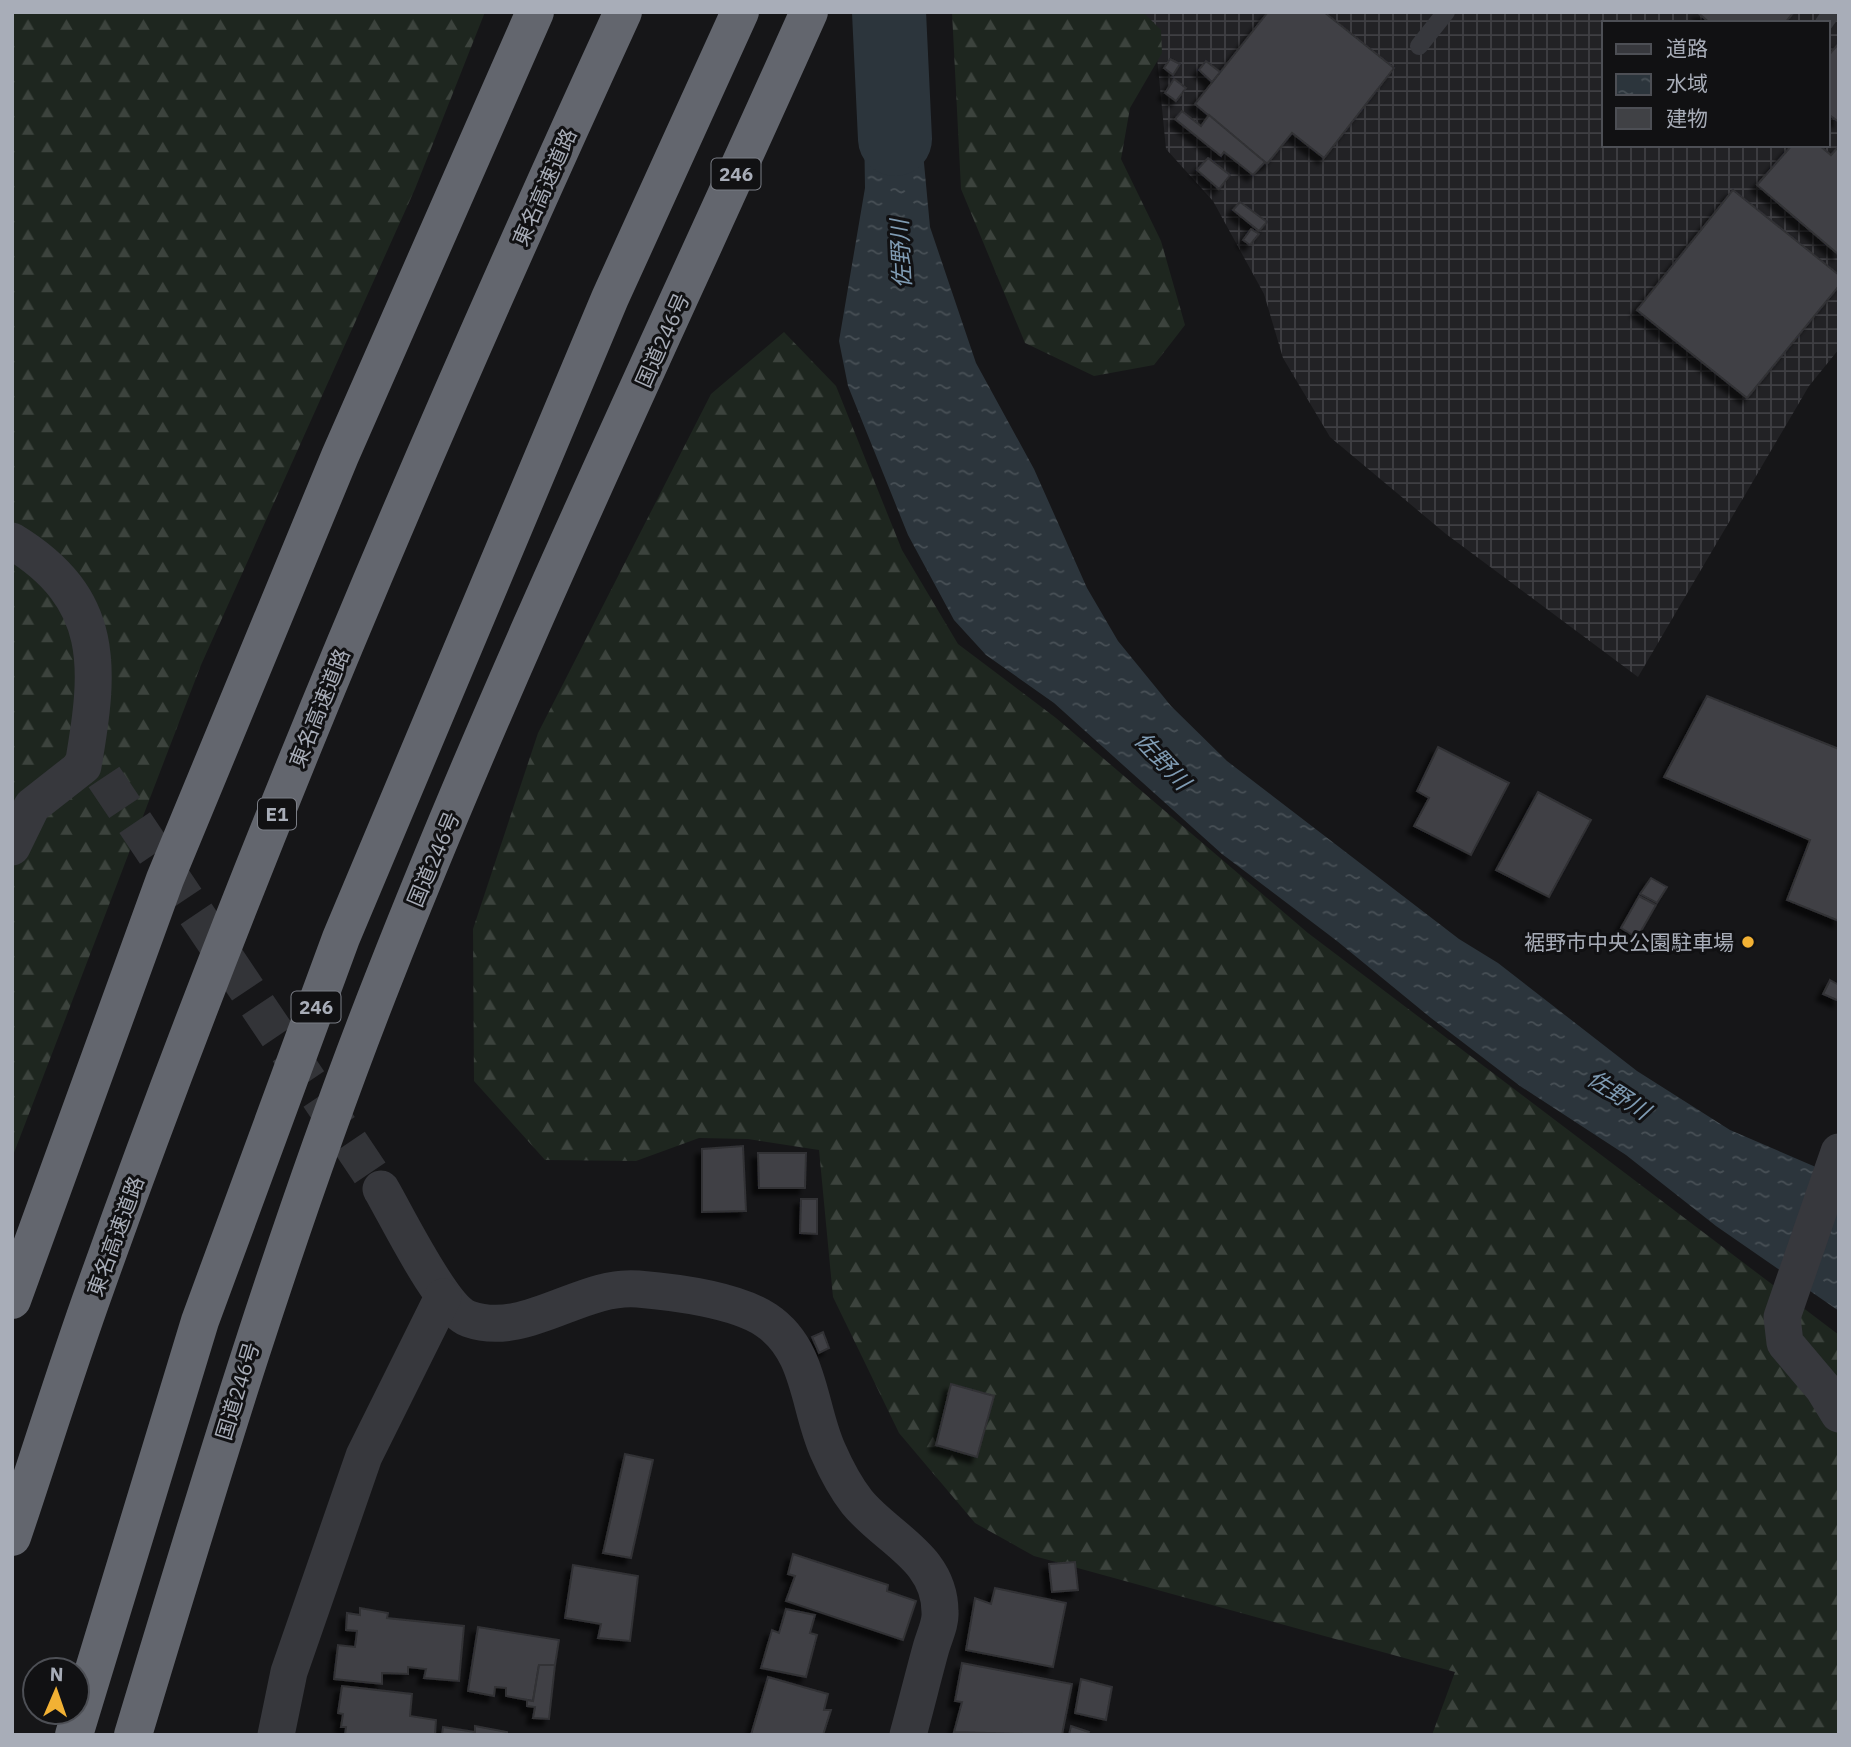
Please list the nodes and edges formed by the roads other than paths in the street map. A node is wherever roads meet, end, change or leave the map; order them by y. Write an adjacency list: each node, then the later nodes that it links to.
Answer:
1 (623, 12): 14 (highway, 東名高速道路 / E1)
2 (740, 12): 15 (highway, 246)
3 (809, 12): 16 (highway, 国道246号 / 246)
4 (1446, 12): 6 (lane)
5 (533, 17): 12 (highway)
6 (1419, 46)
7 (12, 541): 8 (street)
8 (12, 847)
9 (1839, 1152): 13 (street)
10 (381, 1188): 11 (street)
11 (443, 1297): 17 (street); 18 (street)
12 (12, 1300)
13 (1839, 1414)
14 (12, 1537)
15 (74, 1735)
16 (133, 1735)
17 (276, 1735)
18 (908, 1735)

